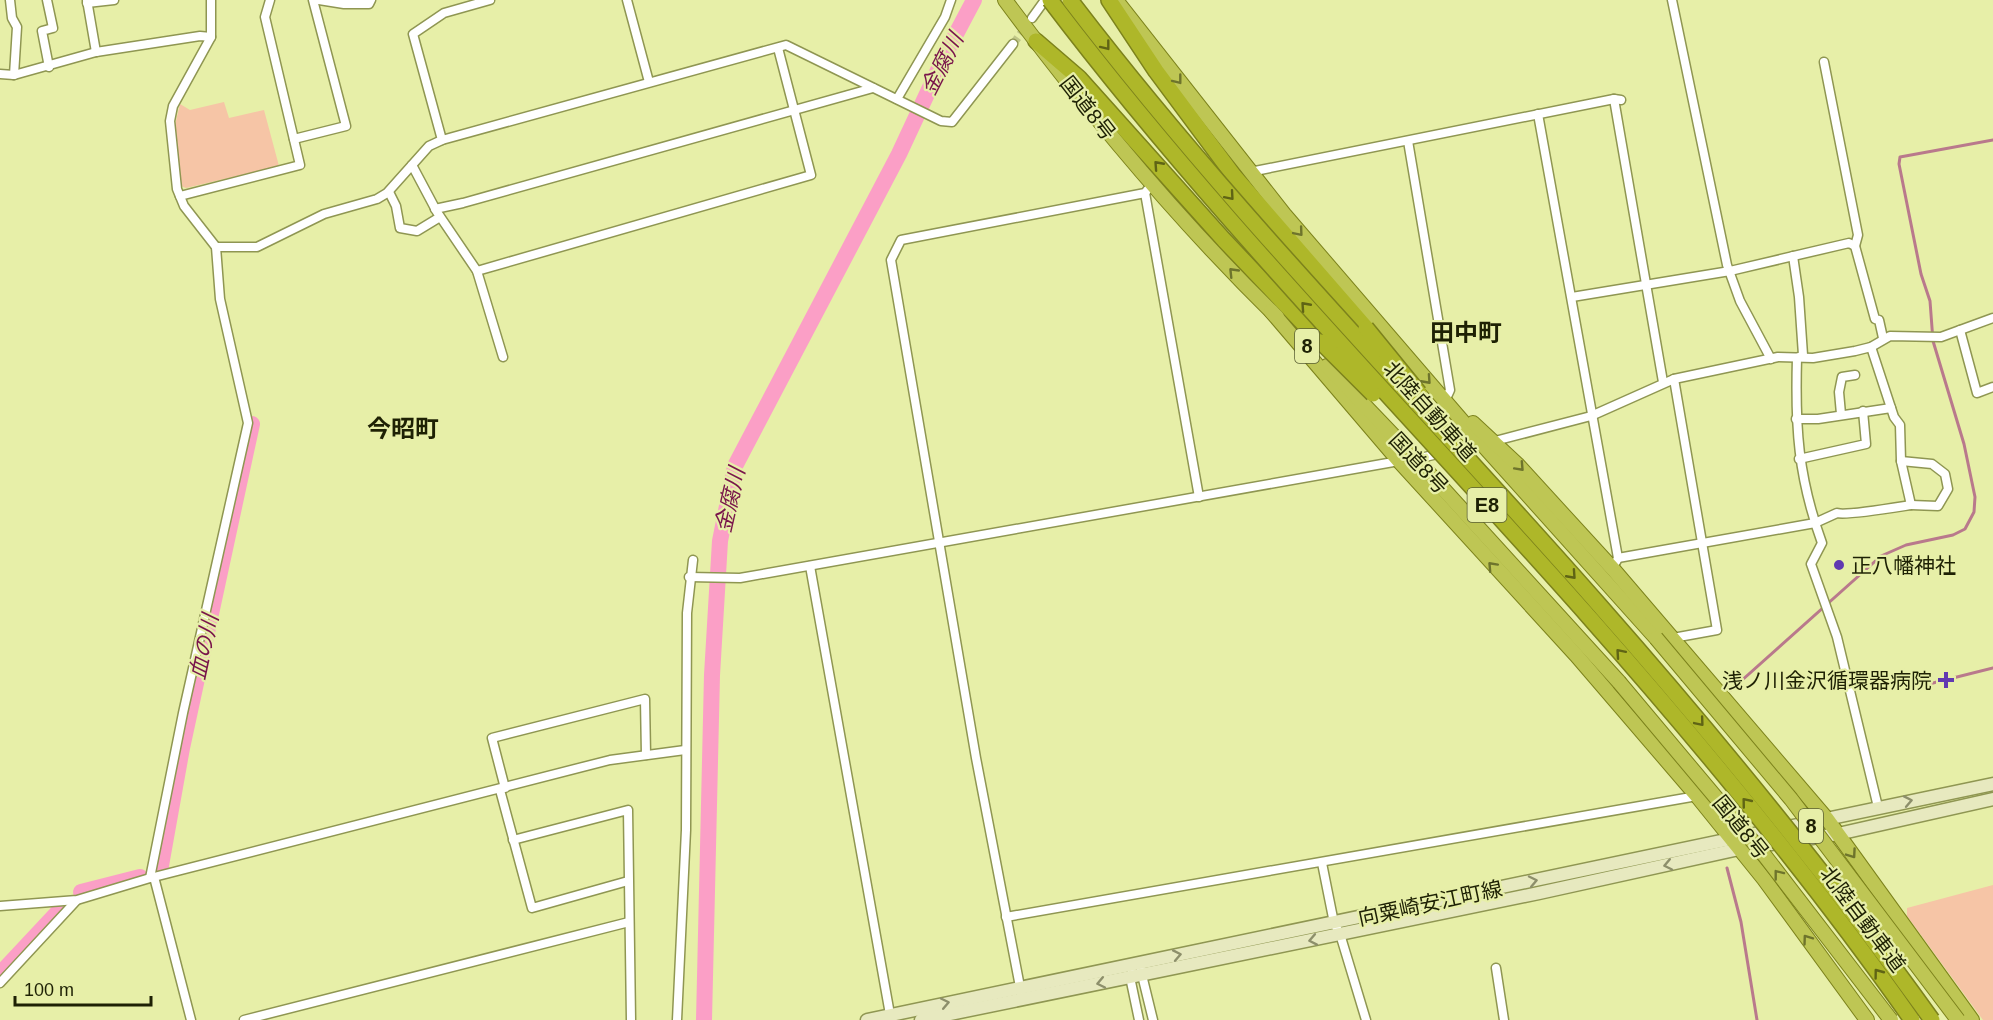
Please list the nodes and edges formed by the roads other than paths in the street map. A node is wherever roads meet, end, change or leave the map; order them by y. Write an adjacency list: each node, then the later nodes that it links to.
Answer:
1 (10, 0): 28 (street)
2 (47, 0): 26 (street)
3 (114, 0): 17 (street)
4 (211, 0): 20 (street)
5 (270, 0): 34 (street)
6 (313, 0): 34 (street)
7 (319, 0): 8 (street)
8 (371, 0)
9 (490, 0): 35 (street)
10 (627, 0): 29 (street)
11 (951, 0): 31 (street)
12 (1048, 0): 19 (street); 76 (highway, 北陸自動車道 / E8, one-way to 12, bridge)
13 (1070, 0): 79 (highway, 北陸自動車道 / E8, one-way to 79, bridge)
14 (1109, 0): 79 (highway, bridge)
15 (1116, 0): 38 (highway, one-way to 38)
16 (1672, 0): 47 (street)
17 (87, 1): 24 (street)
18 (1005, 1): 21 (highway, 国道8号 / 8)
19 (1032, 18)
20 (211, 37): 24 (street); 41 (street)
21 (1036, 40): 39 (highway, 国道8号 / 8); 76 (highway, one-way to 21, bridge)
22 (1013, 44): 31 (street)
23 (778, 48): 29 (street); 30 (street); 32 (street)
24 (96, 52): 26 (street)
25 (1824, 62): 43 (street)
26 (49, 67): 28 (street)
27 (0, 74): 28 (street)
28 (14, 75)
29 (650, 82): 35 (street)
30 (873, 88): 31 (street); 32 (street)
31 (899, 100)
32 (794, 112): 42 (street); 46 (street)
33 (1538, 114): 36 (street); 48 (street); 49 (street)
34 (294, 139): 41 (street)
35 (441, 140): 37 (street)
36 (1408, 141): 38 (street); 62 (street)
37 (412, 165): 40 (street); 42 (street)
38 (1250, 172): 62 (highway, one-way to 62)
39 (1148, 189): 50 (highway, 国道8号 / 8, one-way to 39); 73 (street); 77 (street)
40 (389, 192): 42 (street); 44 (street)
41 (180, 196): 44 (street)
42 (438, 213): 46 (street)
43 (1855, 246): 45 (street); 53 (street)
44 (216, 247): 97 (street)
45 (1792, 256): 47 (street); 57 (street)
46 (477, 271): 55 (street)
47 (1730, 271): 48 (street); 56 (street)
48 (1647, 284): 49 (street); 60 (street)
49 (1572, 297): 66 (street)
50 (1271, 311): 69 (highway, 国道8号 / 8); 72 (highway)
51 (1993, 318): 52 (street)
52 (1960, 330): 53 (street); 61 (street)
53 (1883, 338): 54 (street)
54 (1871, 347): 57 (street); 63 (street)
55 (502, 357)
56 (1771, 358): 57 (street); 59 (street)
57 (1797, 358): 67 (street)
58 (1855, 375): 65 (street)
59 (1674, 379): 60 (street); 78 (street)
60 (1663, 382): 66 (street)
61 (1993, 387)
62 (1445, 401): 68 (highway)
63 (1891, 408): 64 (street); 71 (street)
64 (1863, 411): 65 (street); 70 (street)
65 (1841, 414): 67 (street)
66 (1591, 416): 68 (street); 81 (street)
67 (1796, 419): 70 (street)
68 (1489, 443): 69 (street); 81 (highway, one-way to 81); 125 (highway, 8, bridge)
69 (1416, 459): 122 (highway, 国道8号 / 8, one-way to 69, bridge)
70 (1799, 459): 75 (street)
71 (1901, 460): 74 (street); 74 (street)
72 (1399, 461): 73 (street); 89 (highway, one-way to 72)
73 (1199, 497): 77 (street)
74 (1911, 506): 75 (street)
75 (1815, 523): 78 (street); 91 (street)
76 (1507, 527): 123 (highway, 北陸自動車道 / E8, one-way to 76, bridge)
77 (939, 543): 82 (street); 101 (street)
78 (1702, 543): 81 (street); 84 (street)
79 (1553, 553): 124 (highway, 北陸自動車道 / E8, one-way to 124, bridge)
80 (693, 560): 83 (street)
81 (1616, 564): 84 (highway)
82 (810, 566): 83 (street); 110 (street)
83 (692, 577): 85 (street)
84 (1673, 638): 92 (highway)
85 (685, 750): 86 (street); 114 (street)
86 (646, 755): 88 (street); 88 (street)
87 (1993, 784): 91 (main road, 向粟崎安江町線, one-way to 87)
88 (503, 789): 94 (street); 97 (street)
89 (1697, 796): 95 (highway); 96 (street)
90 (1993, 799): 93 (main road, 向粟崎安江町線)
91 (1878, 807): 92 (main road, 向粟崎安江町線)
92 (1827, 819): 93 (highway); 95 (main road, 向粟崎安江町線)
93 (1838, 834): 95 (main road, 向粟崎安江町線); 126 (highway, one-way to 126)
94 (513, 840): 98 (street); 98 (street)
95 (1735, 844): 103 (main road, 向粟崎安江町線); 121 (highway, one-way to 95)
96 (1322, 863): 101 (street); 103 (street)
97 (152, 878): 99 (street); 111 (street)
98 (628, 882): 102 (street)
99 (77, 900): 100 (street); 108 (street)
100 (0, 906)
101 (1006, 917): 109 (street)
102 (629, 922): 112 (street); 113 (street)
103 (1337, 929): 104 (main road, 向粟崎安江町線, one-way to 103); 106 (main road, 向粟崎安江町線, one-way to 106); 119 (street)
104 (1135, 964): 106 (street); 107 (street); 109 (main road, 向粟崎安江町線)
105 (1496, 968): 120 (street)
106 (1144, 974): 107 (main road, 向粟崎安江町線); 118 (street)
107 (1130, 977): 109 (main road, 向粟崎安江町線, one-way to 109); 117 (street)
108 (0, 983)
109 (1021, 993): 110 (main road, 向粟崎安江町線, one-way to 109); 116 (main road, 向粟崎安江町線)
110 (890, 1018): 115 (main road, 向粟崎安江町線)
111 (191, 1020)
112 (244, 1020)
113 (632, 1020)
114 (677, 1020)
115 (867, 1020)
116 (921, 1020)
117 (1139, 1020)
118 (1153, 1020)
119 (1366, 1020)
120 (1504, 1020)
121 (1867, 1020)
122 (1891, 1020)
123 (1912, 1020)
124 (1932, 1020)
125 (1958, 1020)
126 (1972, 1020)

